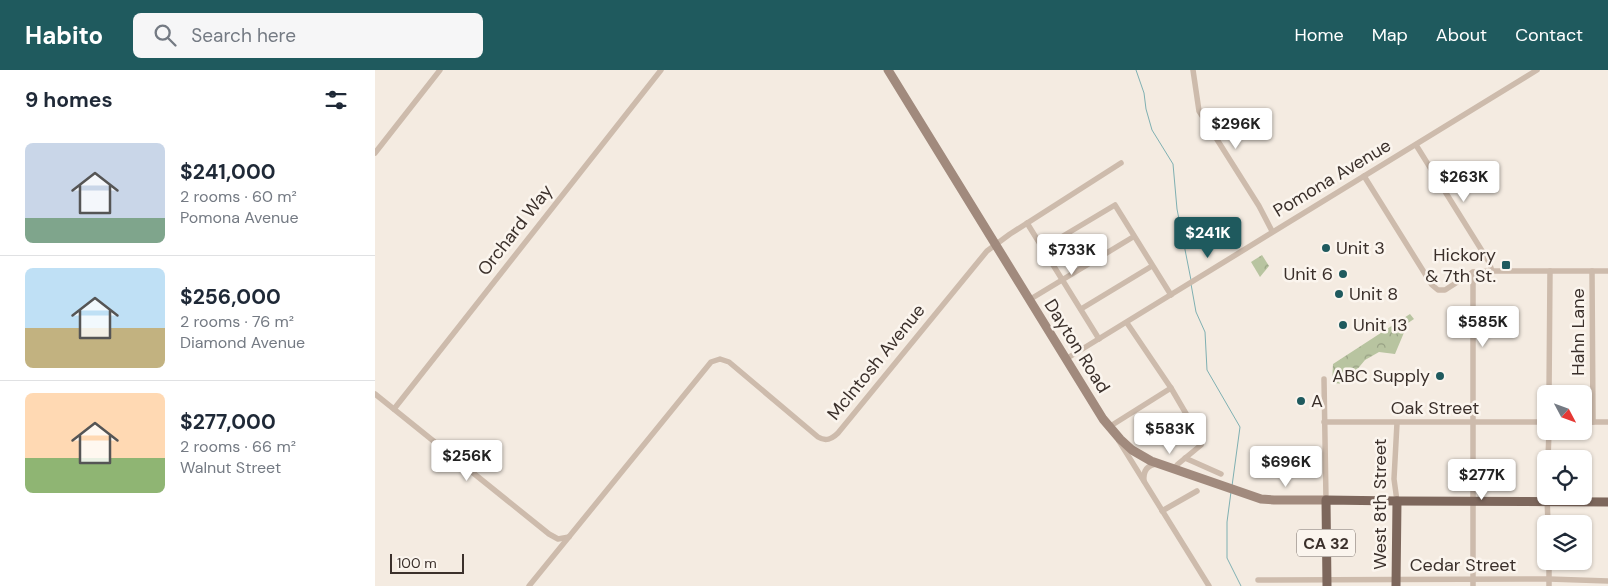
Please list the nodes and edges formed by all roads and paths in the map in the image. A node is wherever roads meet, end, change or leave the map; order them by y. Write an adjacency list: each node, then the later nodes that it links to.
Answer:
1 (441, 70): 7 (street)
2 (661, 70): 33 (street, Orchard Way)
3 (888, 70): 13 (street, Dayton Road)
4 (1193, 70): 11 (street)
5 (1537, 70): 6 (street, Pomona Avenue)
6 (1416, 145): 9 (street, Pomona Avenue); 16 (street)
7 (375, 154)
8 (1121, 163): 10 (street, McIntosh Avenue)
9 (1364, 176): 11 (street, Pomona Avenue); 20 (street)
10 (1027, 223): 13 (street, McIntosh Avenue); 14 (street)
11 (1272, 231): 22 (street, Pomona Avenue)
12 (1133, 237): 14 (street); 15 (street); 21 (street)
13 (996, 244): 23 (street, Dayton Road); 54 (street, McIntosh Avenue)
14 (1043, 248): 21 (street)
15 (1152, 266): 22 (street); 24 (street)
16 (1491, 271): 17 (street); 20 (street)
17 (1550, 271): 18 (street); 29 (street)
18 (1592, 271): 19 (street); 30 (street, Hahn Lane)
19 (1608, 271)
20 (1473, 272): 39 (street)
21 (1063, 280): 23 (street); 24 (street)
22 (1171, 295): 25 (street, Pomona Avenue)
23 (1029, 300): 27 (street, Dayton Road)
24 (1081, 308): 26 (street)
25 (1127, 323): 26 (street, Pomona Avenue); 31 (street)
26 (1099, 339): 27 (street, Pomona Avenue)
27 (1066, 359): 40 (street, Dayton Road)
28 (1324, 379): 34 (street)
29 (1549, 385)
30 (1593, 385)
31 (1171, 388): 40 (street); 41 (street)
32 (375, 394): 33 (street)
33 (394, 409): 54 (street)
34 (1324, 422): 38 (street, Oak Street); 48 (street)
35 (1537, 422): 39 (street, Oak Street)
36 (1593, 422): 37 (street)
37 (1608, 422)
38 (1397, 423): 39 (street, Oak Street); 49 (street, West 8th Street)
39 (1473, 423): 51 (street)
40 (1109, 427): 42 (street); 45 (street, Dayton Road)
41 (1185, 458): 43 (street); 44 (street)
42 (1159, 464): 43 (street); 45 (street)
43 (1174, 469): 48 (street)
44 (1221, 474)
45 (1144, 481): 53 (street, Dayton Road)
46 (1197, 490): 53 (street)
47 (1537, 499): 51 (main road)
48 (1326, 500): 49 (main road); 59 (main road, CA 32)
49 (1397, 501): 51 (main road); 60 (main road, West 8th Street)
50 (1592, 501): 52 (main road)
51 (1472, 502): 61 (street)
52 (1608, 502)
53 (1162, 511): 63 (street, Dayton Road)
54 (569, 537): 62 (street, McIntosh Avenue)
55 (1549, 570): 56 (street)
56 (1549, 579): 58 (street, Cedar Street); 61 (street, Cedar Street); 64 (street)
57 (1258, 580): 59 (street, Cedar Street)
58 (1608, 581)
59 (1328, 583): 60 (street, Cedar Street)
60 (1396, 583): 61 (street, Cedar Street)
61 (1473, 583)
62 (529, 586)
63 (1209, 586)
64 (1549, 586)

